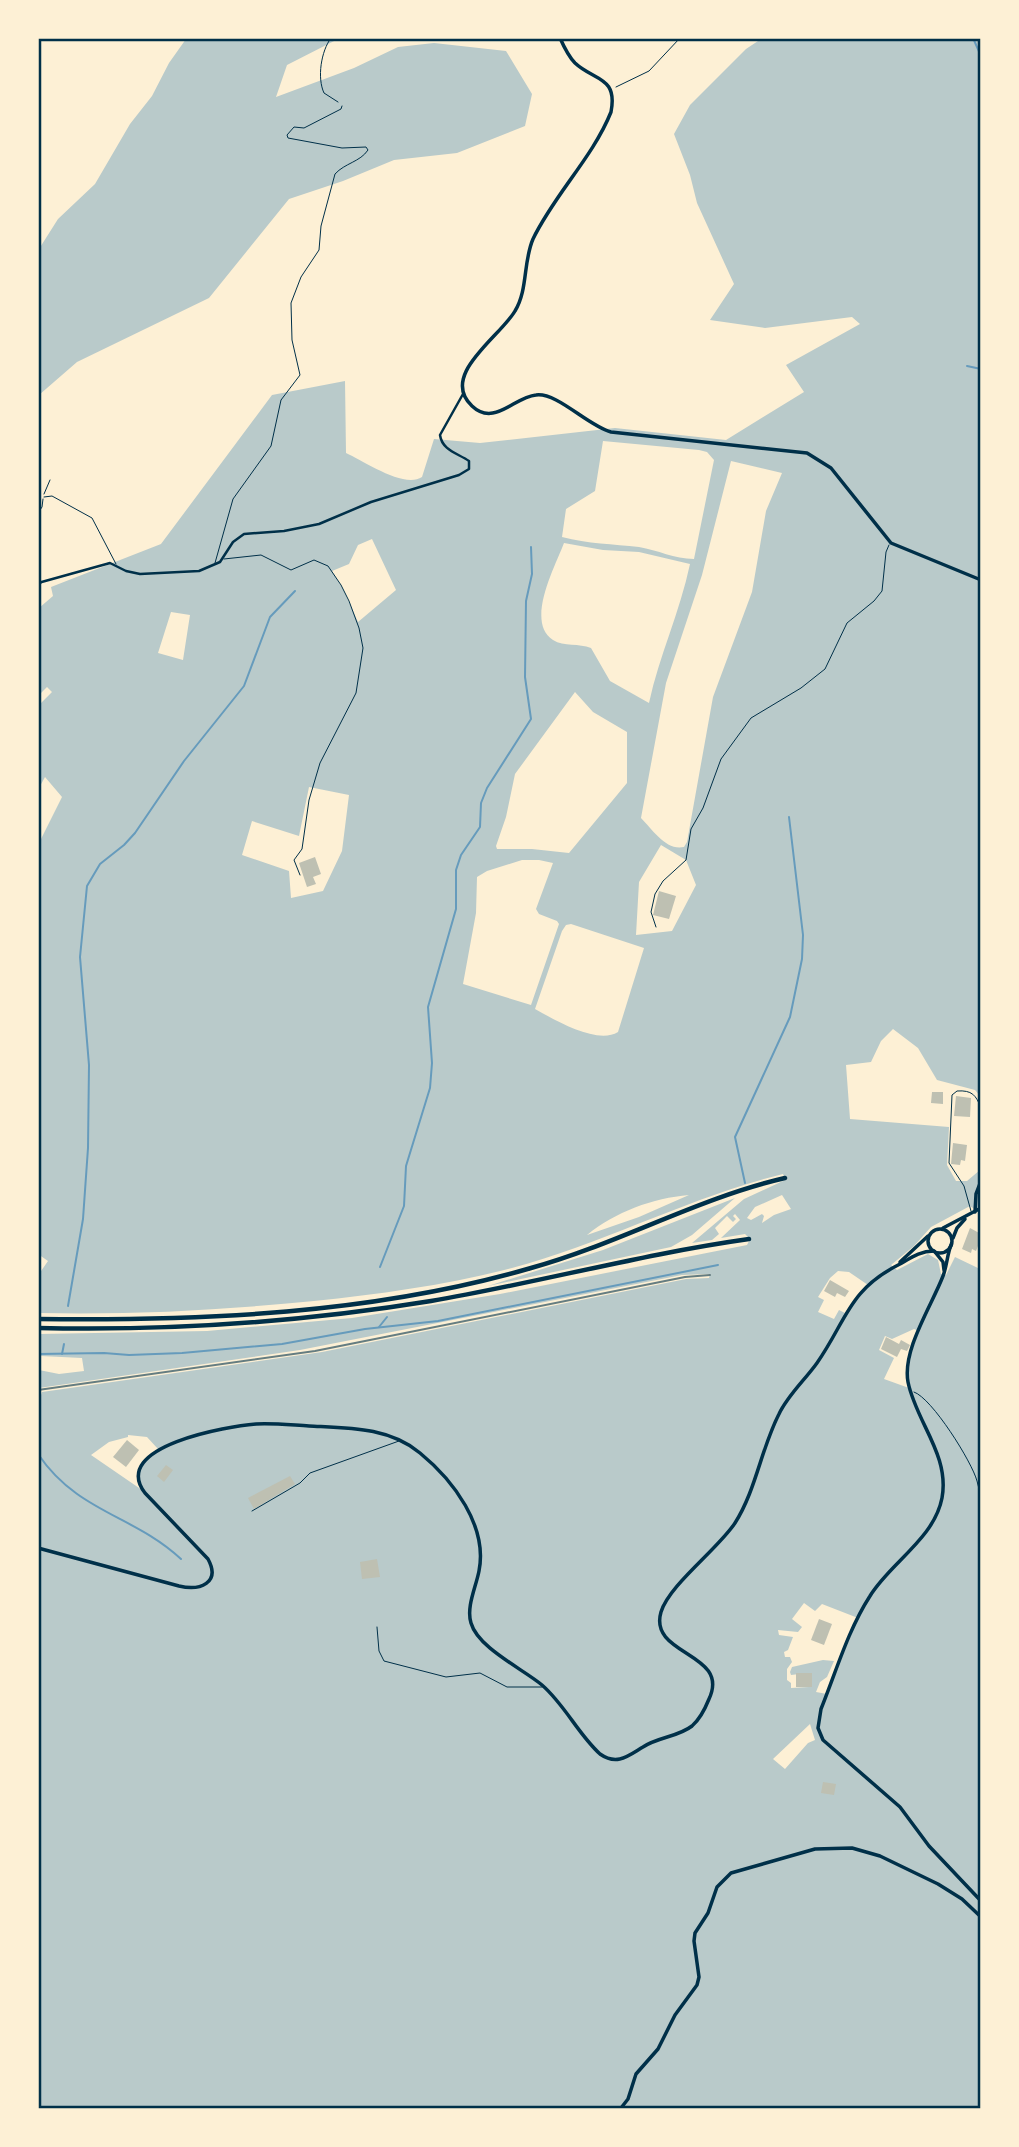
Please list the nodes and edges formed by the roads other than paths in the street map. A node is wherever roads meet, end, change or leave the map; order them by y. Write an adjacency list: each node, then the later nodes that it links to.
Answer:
1 (560, 38): 3 (street)
2 (342, 106): 10 (lane)
3 (463, 393): 7 (street); 8 (street)
4 (50, 480): 5 (lane)
5 (44, 497): 6 (lane); 9 (lane)
6 (38, 513)
7 (891, 543): 11 (street); 15 (lane)
8 (224, 559): 10 (street); 14 (lane)
9 (116, 564): 10 (street); 12 (street)
10 (214, 565)
11 (980, 581)
12 (39, 582): 13 (lane)
13 (38, 592)
14 (300, 875)
15 (656, 927)
16 (981, 1108): 21 (lane)
17 (785, 1178): 29 (highway)
18 (979, 1183): 19 (street); 21 (street)
19 (981, 1200)
20 (981, 1208): 21 (street)
21 (972, 1214): 22 (street); 25 (street)
22 (941, 1229): 23 (street); 25 (street)
23 (930, 1234): 26 (street); 27 (street)
24 (750, 1239): 30 (highway)
25 (952, 1243): 26 (street); 28 (street)
26 (935, 1251): 27 (street); 28 (street)
27 (896, 1266): 37 (street)
28 (944, 1275): 31 (street)
29 (38, 1319)
30 (38, 1328)
31 (912, 1393): 33 (lane); 38 (street)
32 (401, 1440): 34 (lane); 35 (street); 37 (street)
33 (981, 1508)
34 (252, 1511)
35 (38, 1548)
36 (377, 1627): 37 (lane)
37 (544, 1687)
38 (981, 1901)
39 (981, 1917): 40 (street)
40 (621, 2109)

